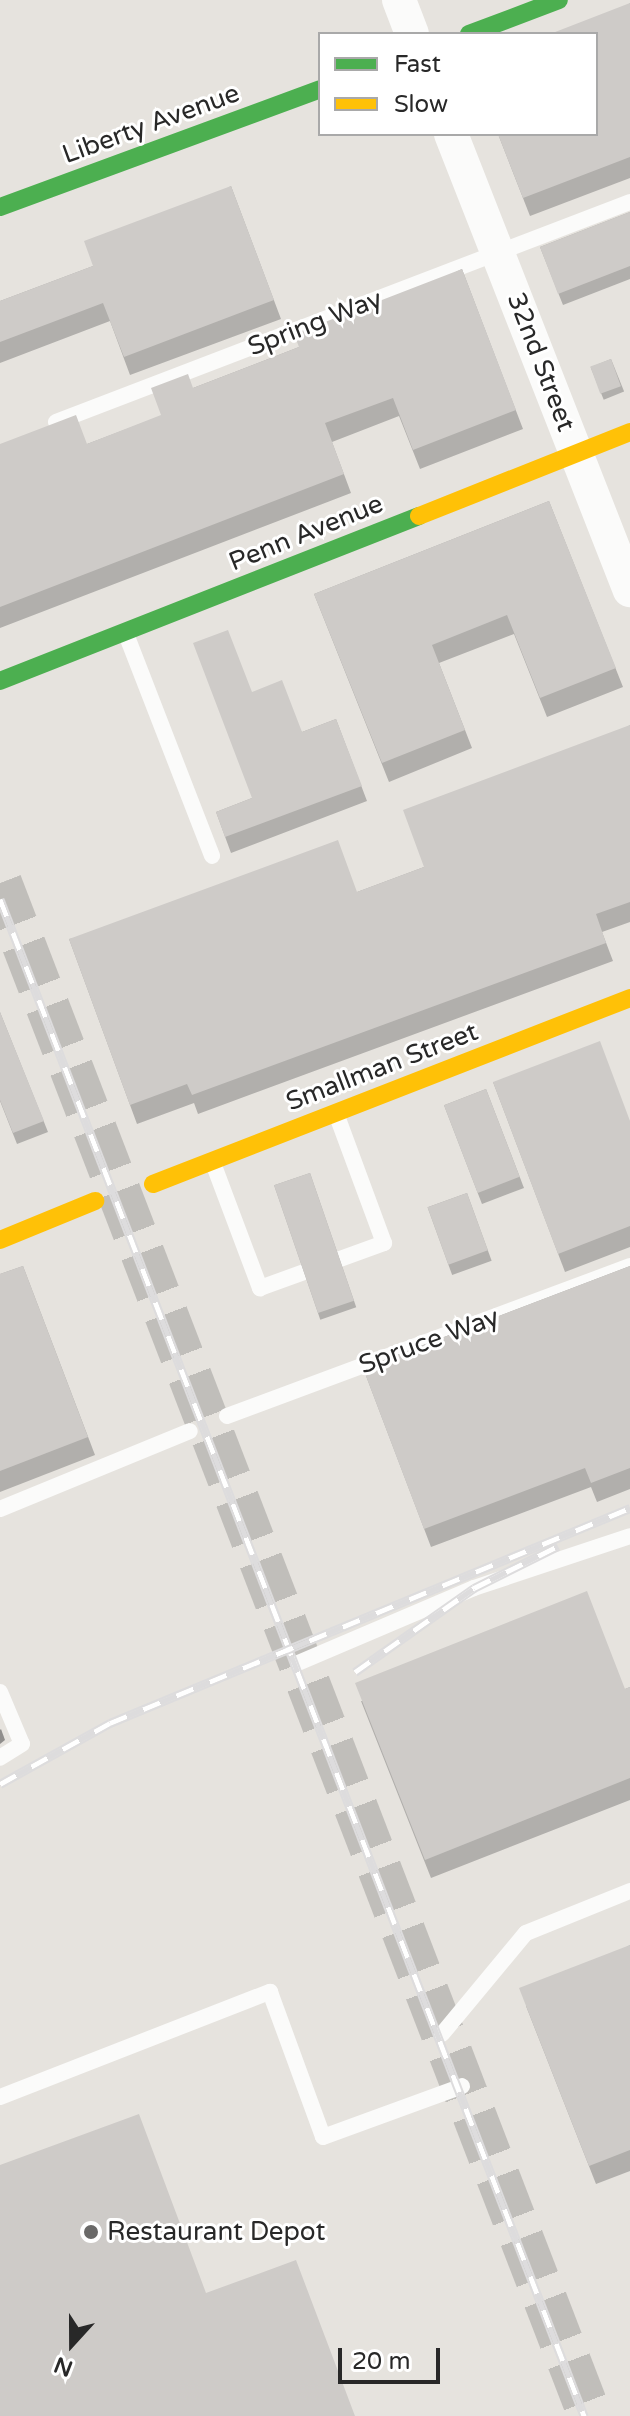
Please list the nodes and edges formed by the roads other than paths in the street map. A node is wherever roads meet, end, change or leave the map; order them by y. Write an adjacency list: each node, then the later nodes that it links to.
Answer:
1 (399, 0): 3 (street)
2 (559, 0): 4 (main road)
3 (411, 32)
4 (474, 32)
5 (318, 90): 8 (main road, Liberty Avenue)
6 (452, 136): 9 (street, 32nd Street)
7 (630, 202): 9 (lane, Spring Way)
8 (0, 207)
9 (498, 253): 10 (lane, Spring Way); 12 (street, 32nd Street)
10 (44, 427)
11 (630, 432): 12 (main road, Penn Avenue)
12 (576, 453): 13 (street, 32nd Street); 14 (main road, Penn Avenue)
13 (630, 590)
14 (126, 633): 15 (main road, Penn Avenue); 16 (lane)
15 (0, 681)
16 (212, 856)
17 (630, 998): 18 (main road, Smallman Street)
18 (336, 1113): 19 (main road, Smallman Street); 19 (lane)
19 (213, 1161): 20 (main road, Smallman Street)
20 (153, 1184)
21 (95, 1201): 22 (main road)
22 (0, 1240)
23 (630, 1266): 24 (lane, Spruce Way)
24 (227, 1416)
25 (190, 1431): 26 (lane)
26 (0, 1509)
27 (630, 1536): 28 (lane)
28 (298, 1663)
29 (0, 1692): 30 (lane)
30 (0, 1758)
31 (630, 1891): 32 (lane)
32 (442, 2034)
33 (462, 2086): 34 (lane)
34 (0, 2097)

